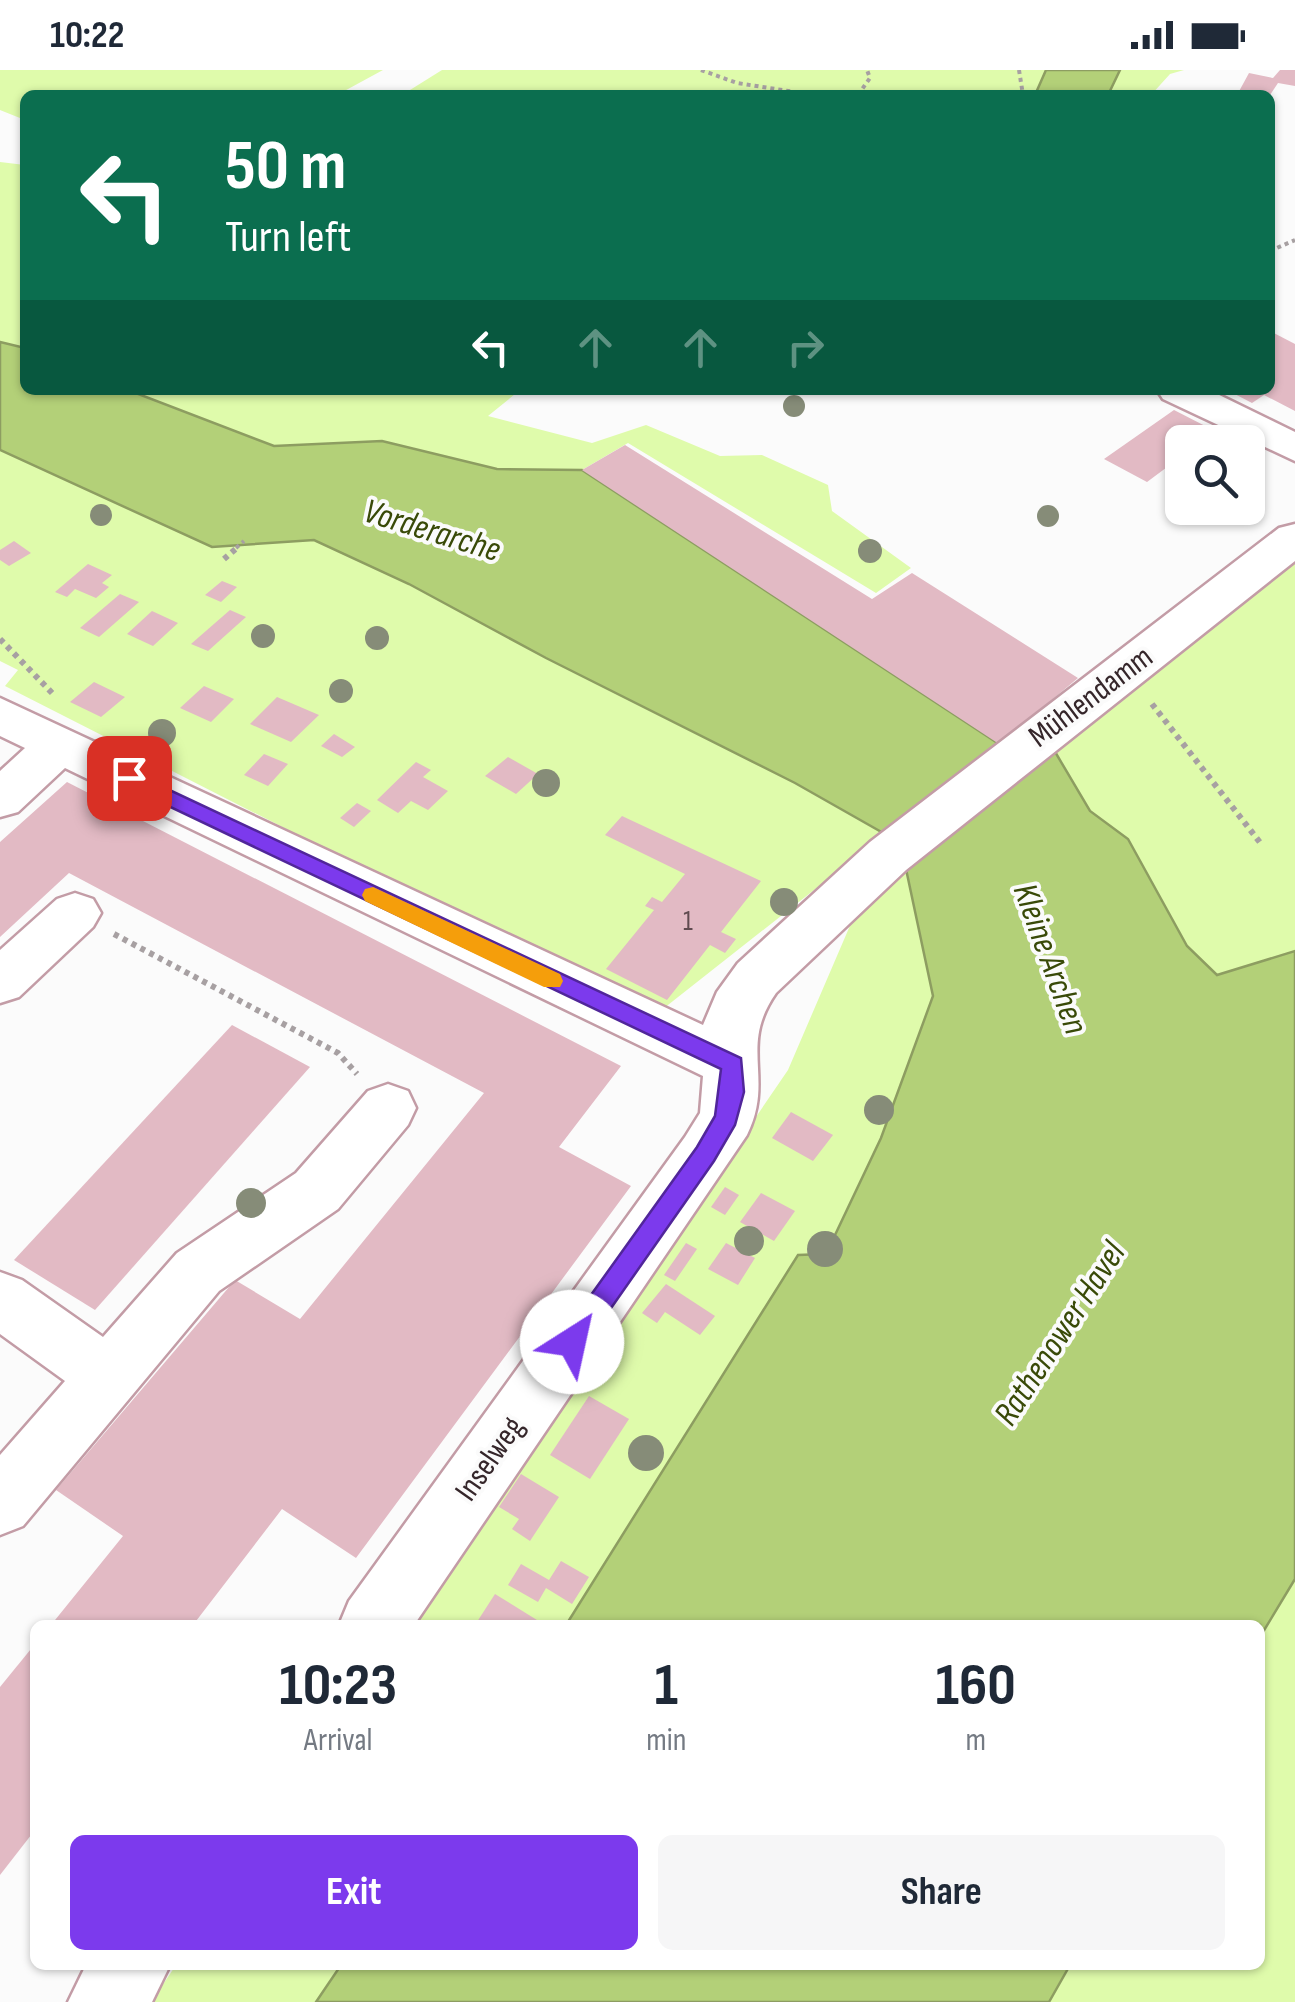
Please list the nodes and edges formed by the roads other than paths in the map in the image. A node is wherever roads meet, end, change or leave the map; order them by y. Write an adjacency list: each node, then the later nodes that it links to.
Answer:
1 (1187, 395): 2 (street)
2 (1295, 448)
3 (1295, 538): 7 (street, Mühlendamm)
4 (0, 715): 5 (street)
5 (60, 745): 6 (street); 10 (street)
6 (0, 799)
7 (888, 856): 10 (street, Inselweg)
8 (75, 913): 9 (street)
9 (0, 982)
10 (732, 1064): 15 (street, Inselweg)
11 (388, 1108): 13 (street)
12 (0, 1298): 13 (street)
13 (106, 1376): 14 (street)
14 (0, 1504)
15 (377, 1620)
16 (128, 1970): 17 (street)
17 (106, 2002)

